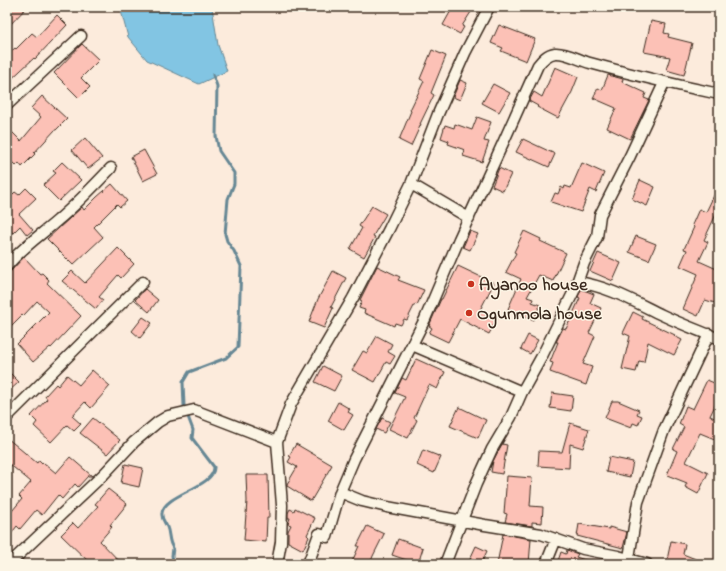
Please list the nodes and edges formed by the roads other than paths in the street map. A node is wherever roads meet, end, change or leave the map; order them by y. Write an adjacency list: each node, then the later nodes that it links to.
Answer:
1 (490, 7): 7 (street)
2 (81, 36): 5 (street)
3 (664, 83): 4 (street); 8 (street); 11 (street)
4 (719, 94)
5 (7, 105)
6 (111, 168): 9 (street)
7 (411, 184): 8 (street); 17 (street)
8 (468, 218): 14 (street)
9 (7, 266)
10 (143, 282): 16 (street)
11 (577, 282): 12 (street); 15 (street)
12 (708, 334): 13 (street); 21 (street)
13 (719, 339)
14 (412, 345): 15 (street); 18 (street)
15 (522, 392): 19 (street)
16 (7, 417)
17 (277, 442): 22 (street); 23 (street)
18 (340, 492): 19 (street); 24 (street)
19 (461, 520): 20 (street); 25 (street)
20 (556, 539): 21 (street); 26 (street)
21 (629, 558): 27 (street)
22 (9, 564)
23 (277, 564)
24 (308, 564)
25 (445, 564)
26 (546, 564)
27 (647, 564)

